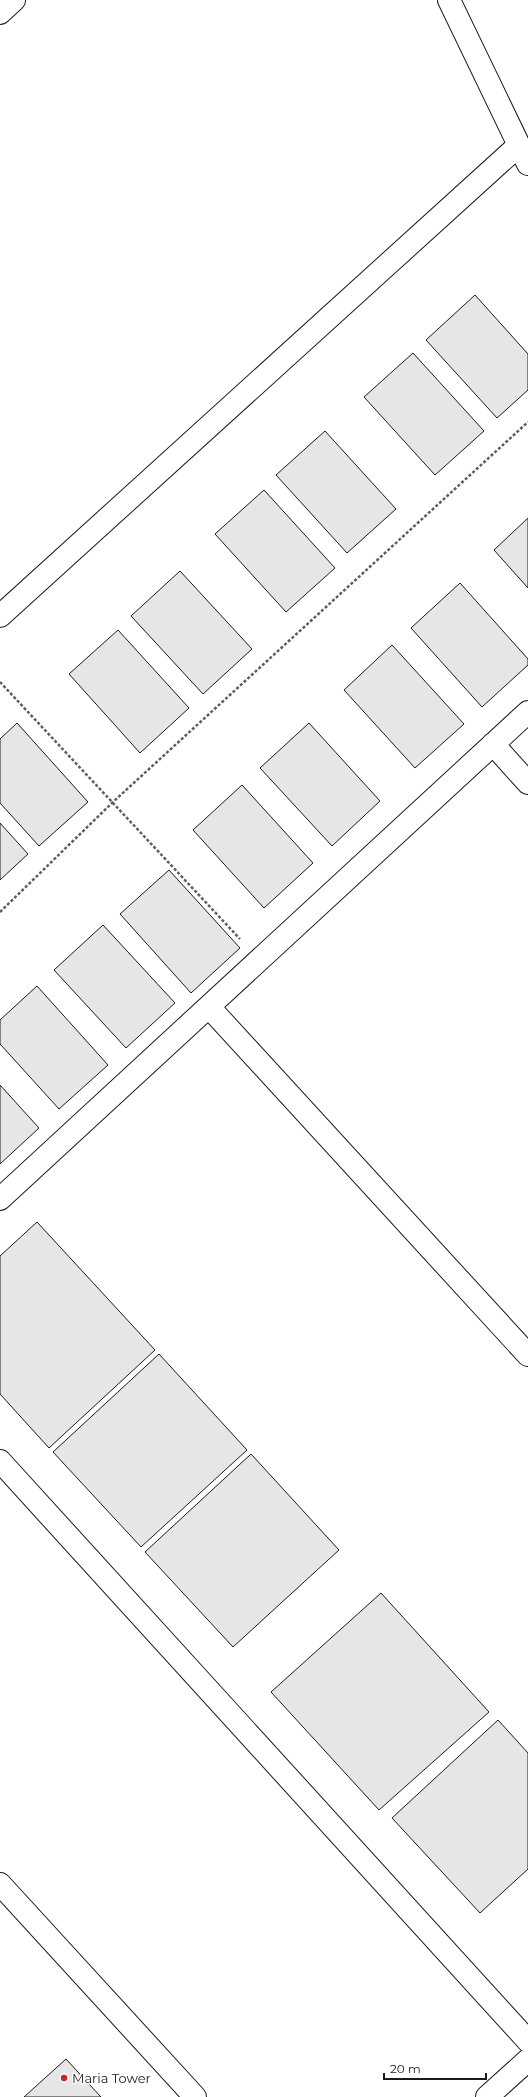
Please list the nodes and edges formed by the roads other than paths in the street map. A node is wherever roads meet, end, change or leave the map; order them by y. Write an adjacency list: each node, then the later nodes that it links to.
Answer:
1 (14, 0): 3 (street)
2 (449, 0): 4 (street)
3 (0, 13)
4 (523, 155): 5 (street)
5 (0, 616)
6 (528, 712): 7 (street)
7 (493, 744): 8 (street); 9 (street)
8 (528, 783)
9 (209, 1007): 10 (street); 11 (street)
10 (0, 1199)
11 (528, 1355)
12 (0, 1461): 14 (street)
13 (0, 1884): 16 (street)
14 (528, 2041)
15 (528, 2060): 17 (street)
16 (195, 2097)
17 (487, 2097)

